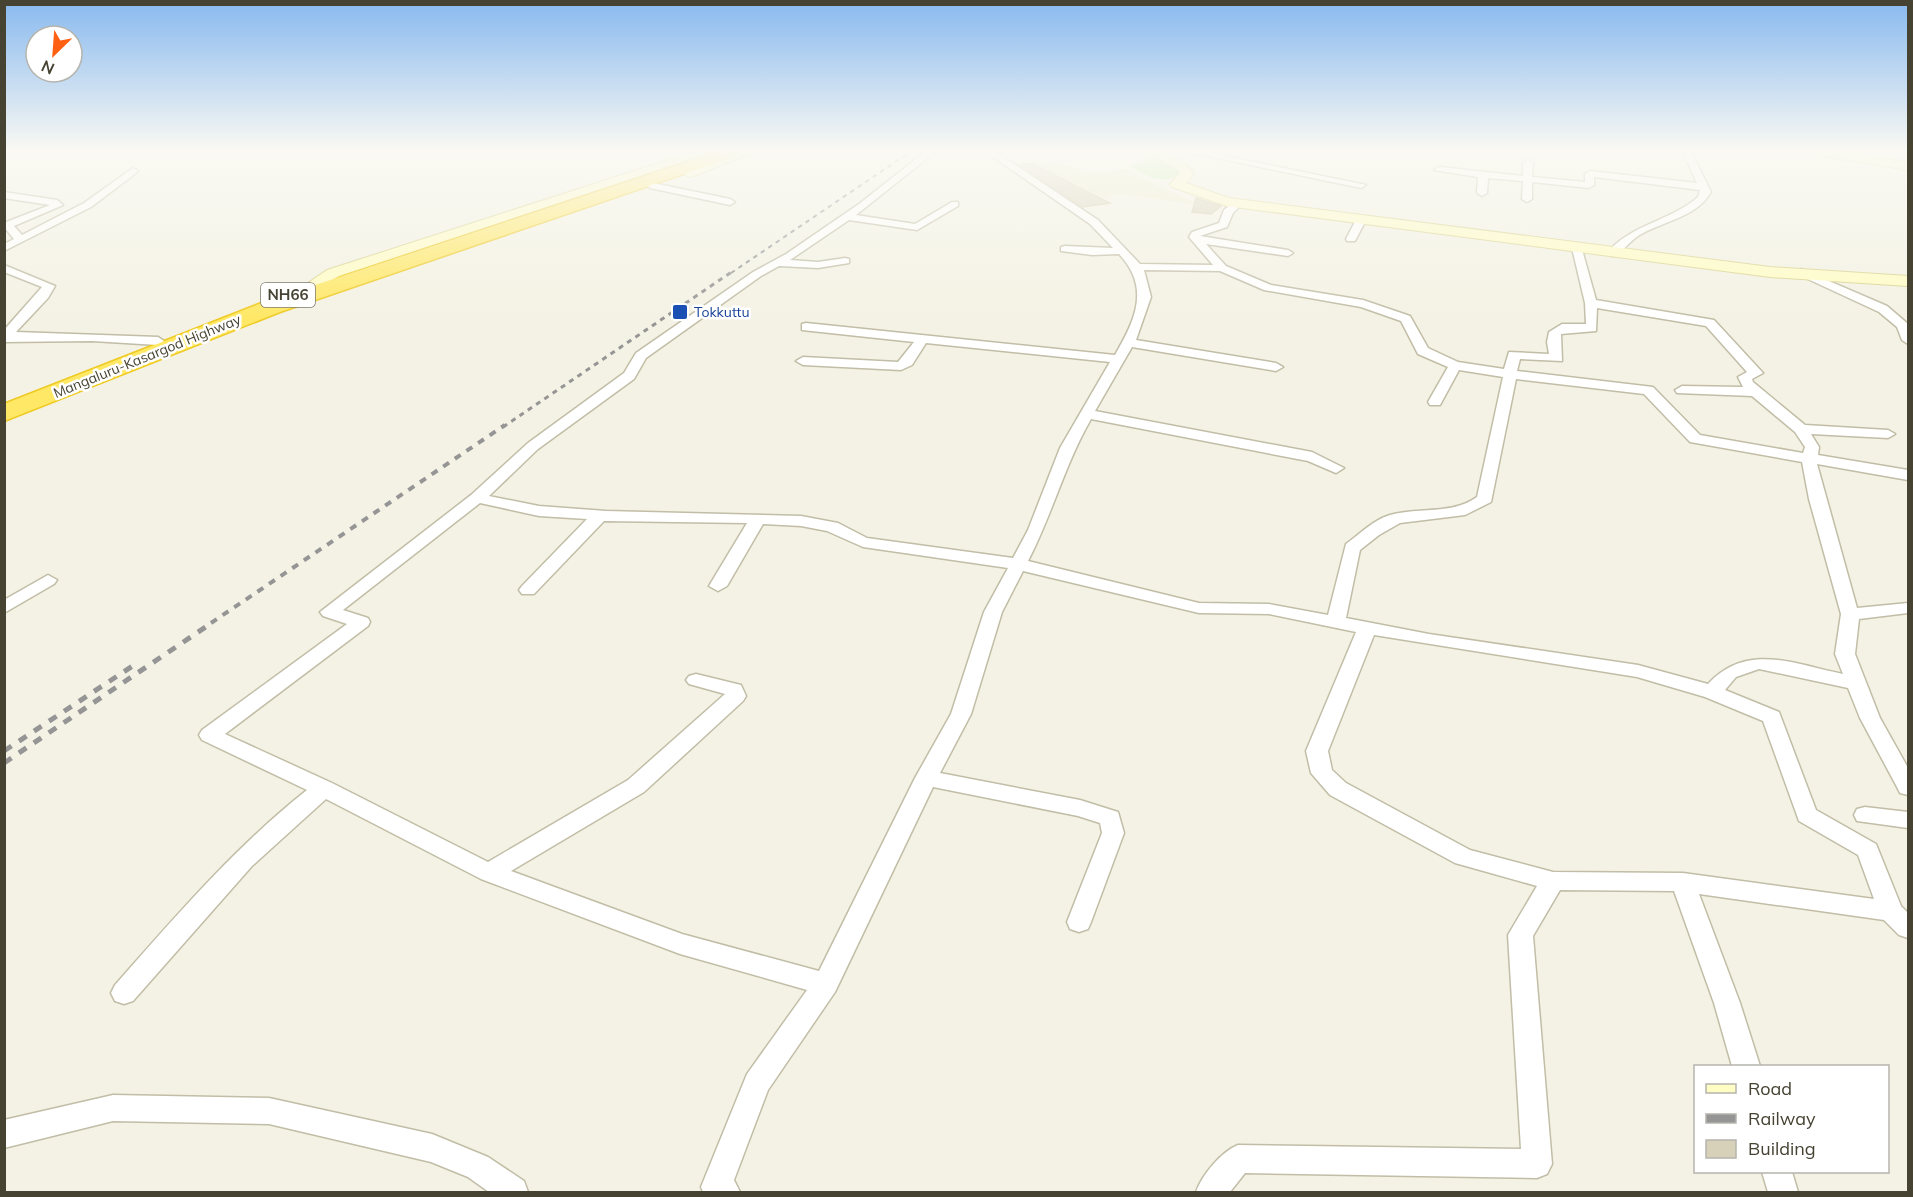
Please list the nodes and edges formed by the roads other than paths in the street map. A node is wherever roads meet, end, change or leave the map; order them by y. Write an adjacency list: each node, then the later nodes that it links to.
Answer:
1 (53, 208): 16 (street)
2 (84, 208): 18 (street)
3 (534, 208): 33 (street)
4 (559, 208): 33 (highway, Mangaluru-Kasargod Highway / NH66)
5 (564, 208): 13 (highway, Mangaluru-Kasargod Highway / NH66)
6 (580, 208): 13 (street)
7 (858, 208): 14 (street)
8 (949, 208): 14 (street)
9 (1073, 208): 23 (street)
10 (1233, 208): 17 (street)
11 (1278, 208): 15 (street)
12 (1689, 208): 24 (street)
13 (544, 216): 50 (highway, Mangaluru-Kasargod Highway / NH66)
14 (846, 217): 27 (street)
15 (1362, 218): 19 (street); 21 (street)
16 (6, 225): 18 (street)
17 (1197, 239): 25 (street); 30 (street)
18 (21, 240): 20 (street)
19 (1351, 240)
20 (4, 248)
21 (1577, 248): 24 (street); 34 (street)
22 (1065, 249): 23 (street)
23 (1122, 252): 28 (street)
24 (1612, 253): 31 (street)
25 (1288, 254)
26 (845, 261): 27 (street)
27 (778, 263): 57 (street)
28 (1137, 267): 30 (street); 40 (street)
29 (4, 268): 36 (street)
30 (1222, 268): 43 (street)
31 (1801, 272): 32 (street); 38 (street)
32 (1908, 281)
33 (307, 289): 39 (highway, Mangaluru-Kasargod Highway / NH66)
34 (1591, 303): 45 (street); 47 (street)
35 (806, 327): 37 (street)
36 (6, 337): 39 (street)
37 (922, 339): 41 (street); 42 (street)
38 (1908, 340)
39 (158, 342): 49 (highway, Mangaluru-Kasargod Highway / NH66)
40 (1128, 342): 41 (street); 44 (street)
41 (1118, 359): 51 (street)
42 (803, 362)
43 (1455, 365): 45 (street); 48 (street)
44 (1276, 367)
45 (1509, 374): 54 (street); 67 (street)
46 (1682, 390): 47 (street)
47 (1757, 392): 52 (street)
48 (1435, 402)
49 (4, 403)
50 (4, 413)
51 (1087, 414): 55 (street); 60 (street)
52 (1801, 429): 53 (street); 54 (street)
53 (1888, 434)
54 (1809, 460): 56 (street); 66 (street)
55 (1336, 468)
56 (1908, 475)
57 (477, 498): 58 (street); 74 (street)
58 (599, 516): 59 (street); 63 (street)
59 (758, 518): 60 (street); 62 (street)
60 (1018, 564): 67 (street); 72 (street)
61 (48, 580): 64 (street)
62 (718, 586)
63 (528, 590)
64 (4, 608)
65 (1908, 608): 66 (street)
66 (1850, 614): 70 (street)
67 (1336, 620): 68 (street)
68 (1367, 628): 71 (street); 78 (street)
69 (696, 680): 77 (street)
70 (1857, 683): 71 (street); 73 (street)
71 (1712, 692): 80 (street)
72 (926, 778): 81 (street); 82 (street)
73 (1908, 787)
74 (324, 789): 77 (street); 83 (street)
75 (1865, 815): 76 (street)
76 (1908, 820)
77 (489, 873): 82 (street)
78 (1553, 881): 79 (street); 89 (street)
79 (1683, 882): 80 (street); 84 (street)
80 (1900, 919)
81 (1079, 922)
82 (826, 984): 87 (street)
83 (124, 993)
84 (1746, 1065)
85 (4, 1134): 88 (street)
86 (1777, 1173): 90 (street)
87 (718, 1191)
88 (513, 1192)
89 (1211, 1192)
90 (1783, 1192)

